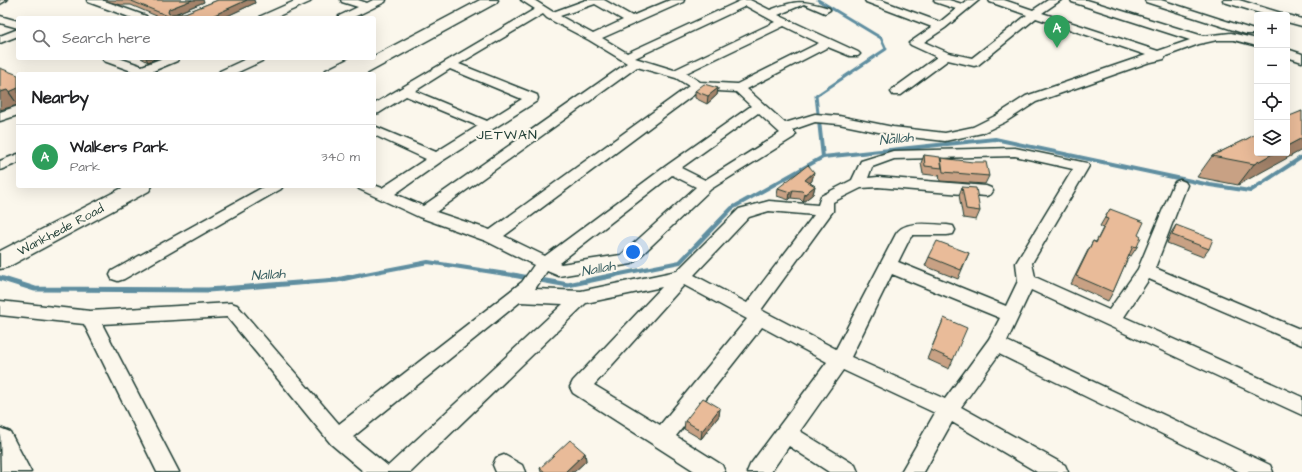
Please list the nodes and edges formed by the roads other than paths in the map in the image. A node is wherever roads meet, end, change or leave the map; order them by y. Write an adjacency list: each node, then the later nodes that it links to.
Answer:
1 (92, 0): 29 (street)
2 (306, 0): 30 (street)
3 (346, 0): 21 (street)
4 (381, 0): 21 (street)
5 (475, 0): 48 (main road)
6 (491, 0): 63 (main road)
7 (526, 0): 24 (street)
8 (596, 0): 24 (street); 34 (street)
9 (679, 0): 34 (street)
10 (804, 0): 23 (street); 28 (street)
11 (870, 0): 38 (street)
12 (939, 0): 22 (street)
13 (974, 0): 22 (street)
14 (994, 0): 26 (street)
15 (1056, 0): 26 (street)
16 (1076, 0): 44 (street)
17 (1150, 0): 41 (street)
18 (1228, 0): 27 (street)
19 (1271, 0): 25 (street)
20 (744, 1): 28 (street); 58 (street)
21 (368, 6): 31 (street)
22 (963, 8): 38 (street)
23 (825, 10)
24 (547, 12): 42 (street); 59 (street)
25 (1261, 12)
26 (1035, 13): 51 (street); 52 (street)
27 (1254, 13)
28 (770, 14): 35 (street)
29 (136, 16)
30 (270, 16)
31 (347, 16)
32 (0, 19): 37 (street)
33 (1290, 19): 36 (street)
34 (631, 20): 42 (street)
35 (784, 22): 45 (street); 64 (street)
36 (1302, 23)
37 (16, 24)
38 (941, 26): 51 (street)
39 (16, 33): 43 (street)
40 (1254, 37): 44 (street)
41 (1254, 37)
42 (593, 38): 58 (street)
43 (0, 40)
44 (1203, 40): 52 (street)
45 (828, 42): 49 (street); 66 (street)
46 (1290, 44): 47 (street)
47 (1302, 47)
48 (376, 51)
49 (854, 54)
50 (1290, 54): 53 (street)
51 (946, 56): 68 (street)
52 (1160, 56): 76 (street)
53 (1302, 58)
54 (114, 60): 60 (street)
55 (169, 60): 60 (street)
56 (254, 60): 61 (street)
57 (359, 60): 62 (main road)
58 (631, 61): 64 (street); 92 (street)
59 (450, 65): 67 (street); 73 (street)
60 (147, 72)
61 (228, 72)
62 (336, 72)
63 (357, 72)
64 (675, 74): 65 (street)
65 (697, 86): 66 (street); 94 (street)
66 (739, 88): 69 (street)
67 (405, 91): 70 (street); 73 (street)
68 (897, 92)
69 (759, 106): 74 (street); 81 (street)
70 (376, 109)
71 (16, 111): 72 (street)
72 (0, 117)
73 (488, 126): 78 (street)
74 (783, 129): 76 (street); 84 (street)
75 (376, 131): 78 (street)
76 (945, 137): 77 (street)
77 (952, 154): 82 (street); 102 (street)
78 (437, 158): 90 (street)
79 (16, 159): 80 (street)
80 (0, 166)
81 (671, 169): 84 (street); 98 (street)
82 (858, 183): 89 (street); 91 (street)
83 (1180, 185): 99 (street)
84 (706, 186): 98 (street)
85 (112, 188): 95 (main road)
86 (138, 188): 96 (main road, Wankhede Road)
87 (272, 188): 100 (street)
88 (368, 188): 90 (street)
89 (986, 191)
90 (383, 195): 92 (street)
91 (826, 206): 101 (street); 106 (street)
92 (424, 213): 94 (street)
93 (947, 230): 97 (street)
94 (492, 237): 98 (street)
95 (0, 246)
96 (0, 261)
97 (888, 265): 107 (street); 112 (street)
98 (543, 266): 103 (street)
99 (1146, 271): 109 (street); 110 (street)
100 (118, 275)
101 (682, 276): 104 (street); 106 (street); 117 (street)
102 (1026, 281): 107 (street); 109 (street)
103 (522, 291): 104 (street); 116 (street)
104 (580, 298): 122 (street)
105 (0, 308): 108 (street)
106 (754, 315): 112 (street); 117 (street)
107 (1010, 315): 111 (street)
108 (90, 318): 116 (street); 120 (street)
109 (1112, 320): 113 (street)
110 (1302, 338)
111 (996, 344): 114 (street); 128 (street)
112 (840, 360): 114 (street); 115 (street)
113 (1302, 406)
114 (948, 410): 126 (street); 127 (street)
115 (786, 433): 124 (street); 125 (street)
116 (338, 437): 121 (street)
117 (662, 438): 123 (street)
118 (0, 441): 119 (main road)
119 (16, 472)
120 (168, 472)
121 (380, 472)
122 (396, 472)
123 (714, 472)
124 (758, 472)
125 (846, 472)
126 (912, 472)
127 (1057, 472)
128 (1262, 472)

